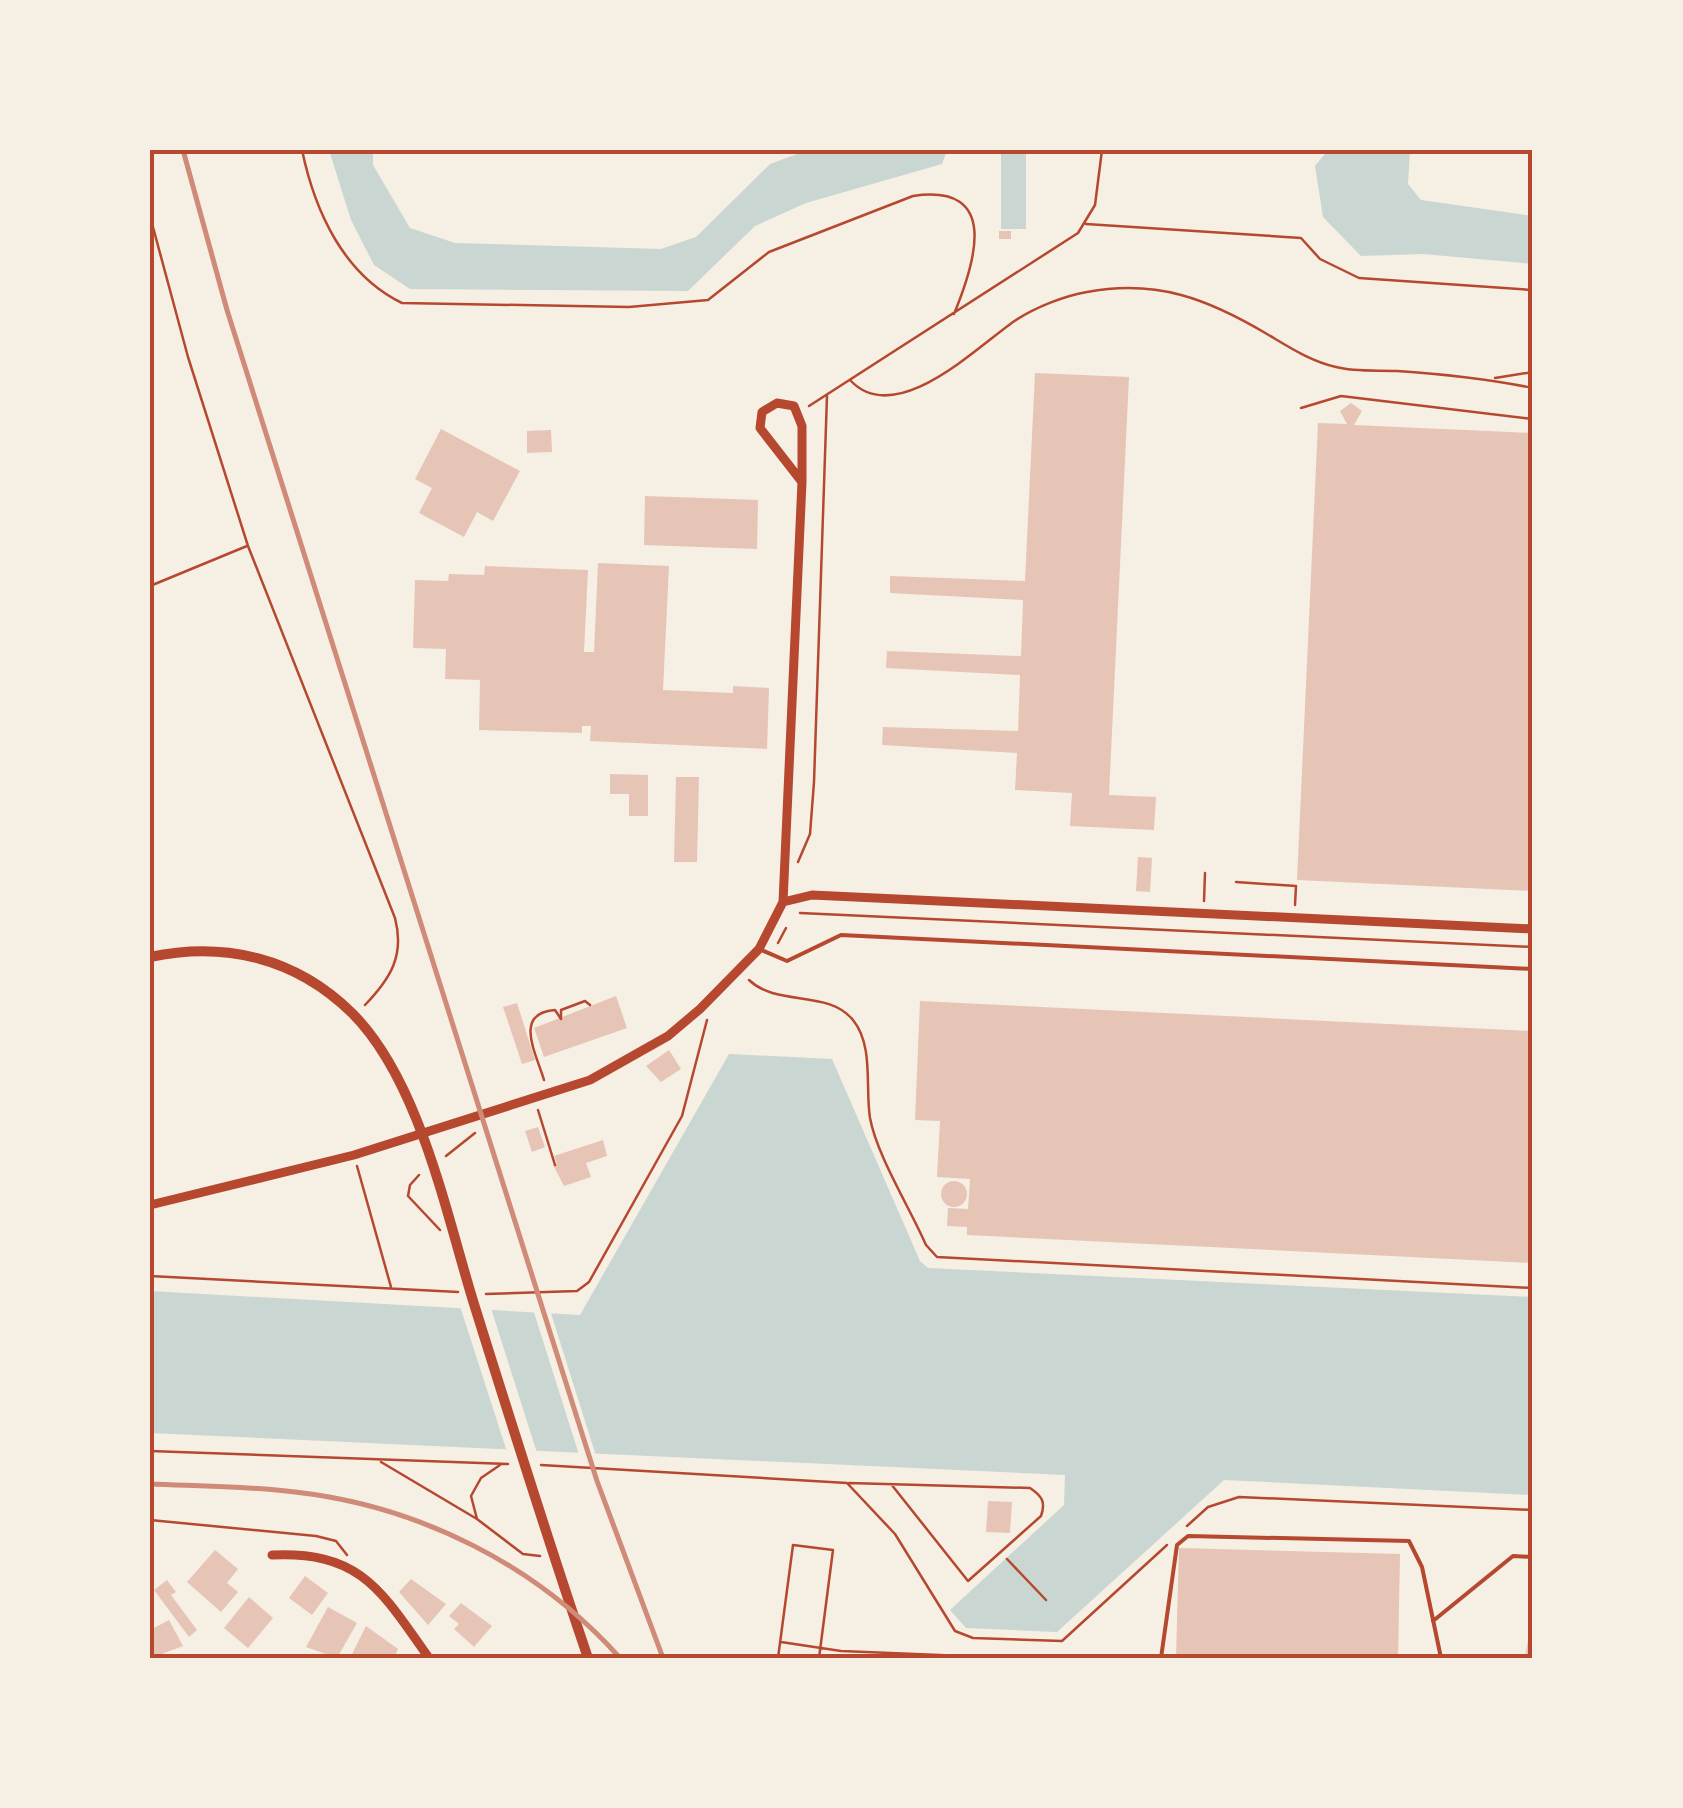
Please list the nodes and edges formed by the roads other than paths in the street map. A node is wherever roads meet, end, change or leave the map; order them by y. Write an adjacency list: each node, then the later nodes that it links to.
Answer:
1 (802, 482): 1 (street); 2 (street)
2 (783, 902): 3 (street); 4 (street)
3 (1533, 929)
4 (760, 949): 6 (lane); 7 (street)
5 (150, 957): 12 (street)
6 (1533, 969)
7 (150, 1204)
8 (272, 1555): 11 (street)
9 (1533, 1558): 10 (lane)
10 (1433, 1622): 13 (lane); 14 (lane)
11 (429, 1658)
12 (588, 1658)
13 (1161, 1658)
14 (1441, 1658)

